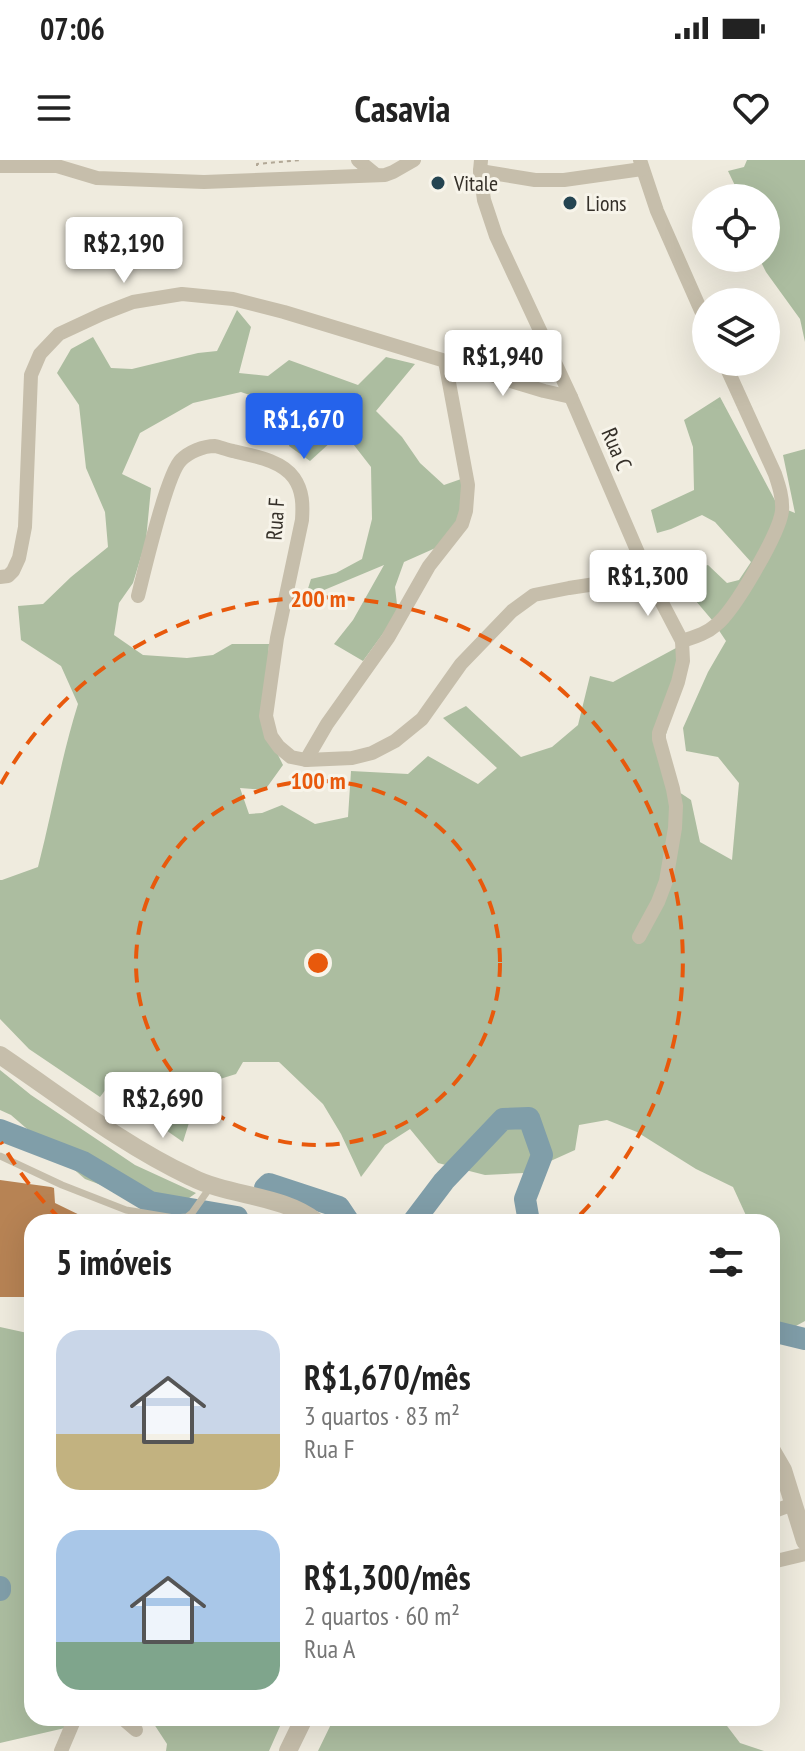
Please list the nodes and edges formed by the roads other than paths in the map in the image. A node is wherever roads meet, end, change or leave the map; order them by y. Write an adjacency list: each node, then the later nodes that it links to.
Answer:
1 (358, 160): 7 (street)
2 (414, 160): 7 (street)
3 (57, 163): 5 (street); 7 (street)
4 (641, 164): 6 (street); 8 (street)
5 (0, 166)
6 (481, 166): 11 (street, Rua C)
7 (376, 175)
8 (692, 290)
9 (445, 361): 11 (street); 13 (street); 16 (street)
10 (730, 376): 15 (street)
11 (571, 397): 12 (street, Rua C)
12 (648, 576): 15 (street, Rua C); 16 (street)
13 (0, 577)
14 (138, 596): 16 (street, Rua F)
15 (682, 641): 17 (street)
16 (306, 760)
17 (639, 937)
18 (0, 1055): 20 (street)
19 (0, 1156): 21 (lane)
20 (211, 1186): 22 (lane); 23 (street)
21 (150, 1214)
22 (191, 1214)
23 (303, 1214)
24 (780, 1465): 25 (street)
25 (793, 1504): 26 (street); 27 (street)
26 (780, 1509)
27 (805, 1541)
28 (805, 1554): 29 (street)
29 (780, 1560)
30 (72, 1726): 34 (street)
31 (131, 1726): 33 (street)
32 (300, 1726): 35 (street)
33 (136, 1730)
34 (61, 1751)
35 (288, 1751)

